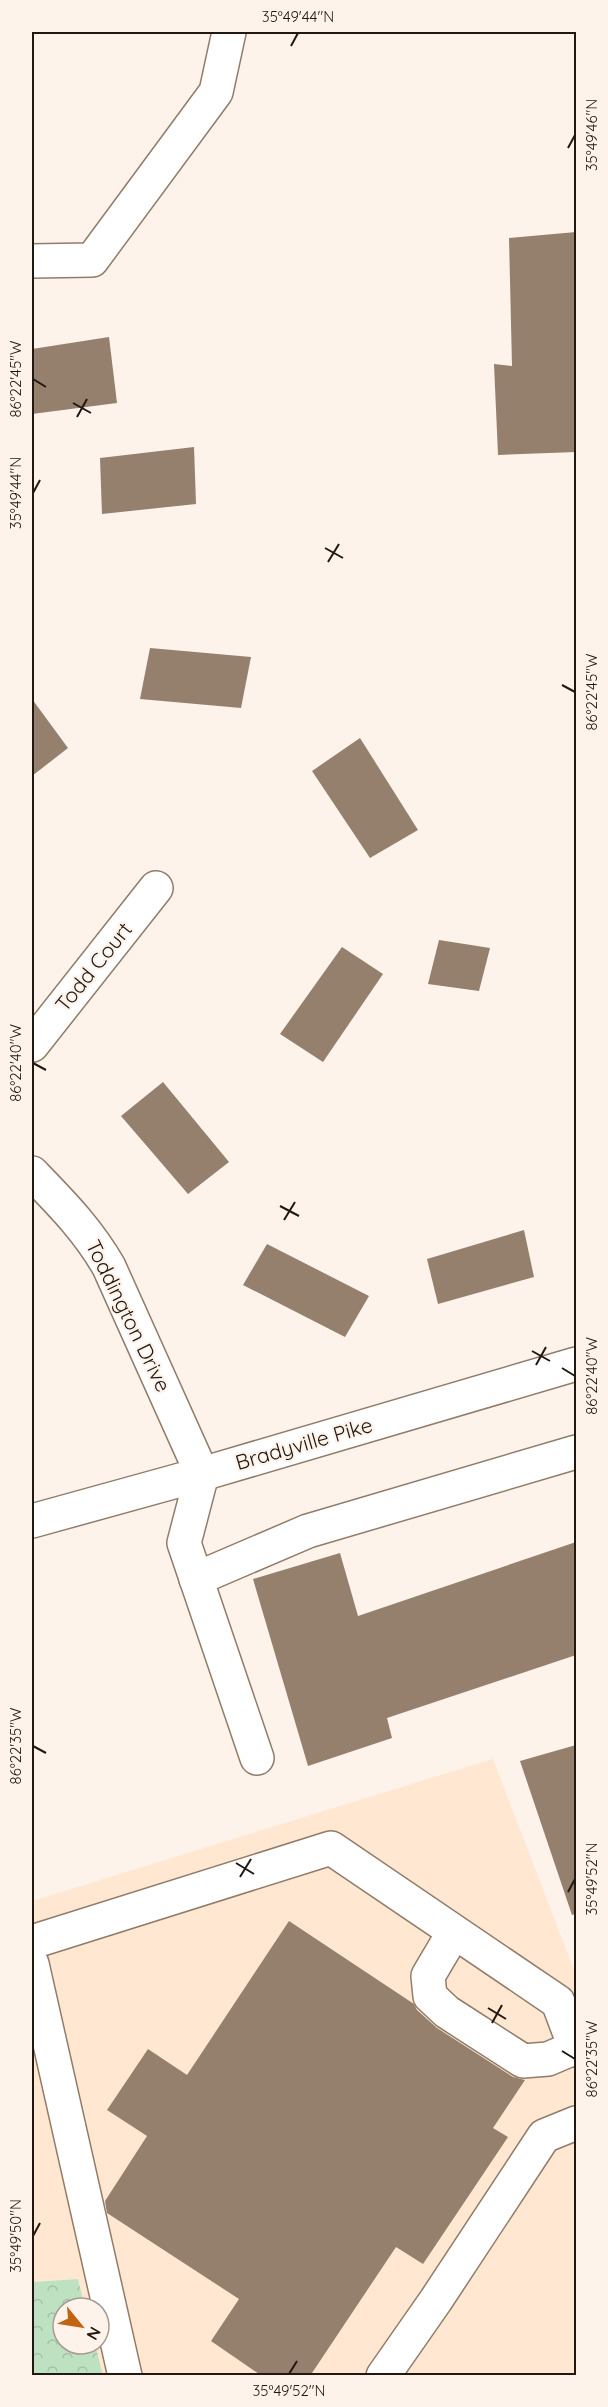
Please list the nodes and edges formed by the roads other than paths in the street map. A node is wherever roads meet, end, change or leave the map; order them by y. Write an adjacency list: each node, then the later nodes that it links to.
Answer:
1 (229, 32): 2 (main road)
2 (32, 261)
3 (156, 888): 4 (main road, Todd Court)
4 (32, 1045)
5 (32, 1173): 8 (main road, Toddington Drive)
6 (576, 1364): 8 (main road, Bradyville Pike)
7 (576, 1452): 10 (main road)
8 (202, 1474): 9 (main road, Bradyville Pike); 10 (main road)
9 (32, 1521)
10 (196, 1579): 11 (main road)
11 (257, 1758)
12 (454, 1932): 13 (main road); 15 (main road); 15 (main road)
13 (32, 1942)
14 (32, 1964): 17 (main road)
15 (576, 2048)
16 (576, 2123): 18 (main road)
17 (125, 2376)
18 (383, 2376)

